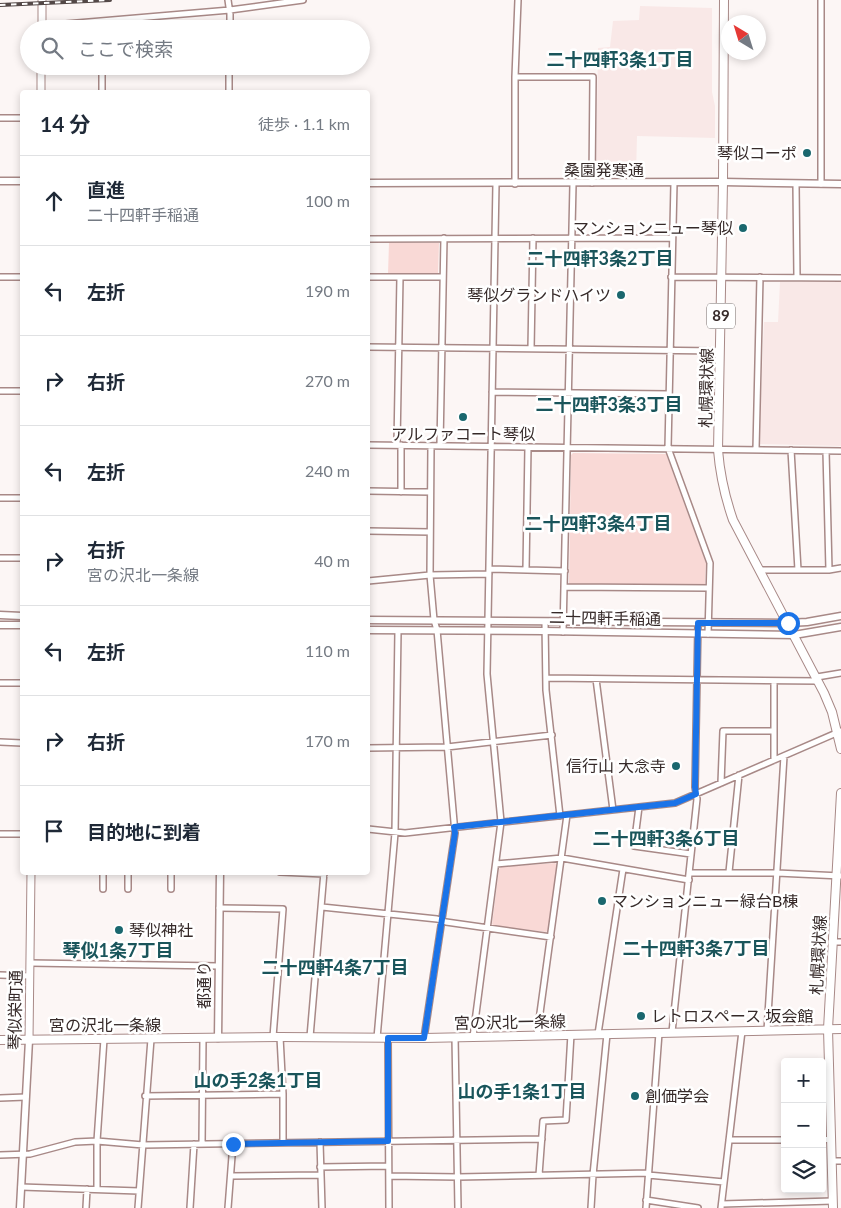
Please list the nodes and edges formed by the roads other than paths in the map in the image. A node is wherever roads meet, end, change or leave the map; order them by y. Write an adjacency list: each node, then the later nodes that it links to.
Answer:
1 (42, 0): 8 (main road)
2 (228, 0): 7 (street)
3 (303, 0): 7 (street)
4 (518, 0): 14 (street)
5 (724, 0): 22 (main road, 札幌環状線 / 89)
6 (821, 0): 30 (street)
7 (230, 10): 9 (street); 10 (street)
8 (42, 20)
9 (115, 20)
10 (230, 20)
11 (41, 75): 15 (main road)
12 (102, 75): 16 (street)
13 (229, 75): 17 (street)
14 (515, 77): 23 (street); 27 (street)
15 (41, 90)
16 (102, 90)
17 (229, 90)
18 (0, 118): 19 (street)
19 (20, 118)
20 (0, 181): 21 (street)
21 (20, 181)
22 (723, 182): 24 (street, 桑園発寒通); 29 (street, 桑園発寒通); 44 (main road, 札幌環状線 / 89)
23 (592, 183): 24 (street, 桑園発寒通); 28 (street, 桑園発寒通)
24 (674, 183): 36 (street)
25 (370, 184): 26 (street, 桑園発寒通)
26 (496, 184): 27 (street, 桑園発寒通); 33 (street)
27 (515, 184): 28 (street, 桑園発寒通)
28 (573, 184): 35 (street)
29 (796, 184): 30 (street, 桑園発寒通); 46 (street)
30 (821, 184): 31 (street, 桑園発寒通)
31 (841, 184)
32 (444, 238): 33 (street); 37 (street); 42 (street)
33 (495, 238): 34 (street); 51 (street)
34 (533, 238): 35 (street); 52 (street)
35 (572, 238): 36 (street); 53 (street)
36 (672, 238): 43 (street)
37 (370, 239)
38 (0, 277): 39 (street)
39 (20, 277)
40 (370, 277): 41 (street)
41 (400, 277): 42 (street); 49 (street)
42 (443, 277): 50 (street)
43 (671, 277): 44 (street); 54 (street)
44 (722, 277): 45 (street); 55 (main road, 札幌環状線 / 89)
45 (760, 277): 46 (street); 69 (street)
46 (797, 277): 47 (street)
47 (841, 278)
48 (370, 346): 49 (street)
49 (399, 347): 50 (street); 61 (street)
50 (442, 348): 51 (street); 63 (street)
51 (493, 349): 52 (street); 58 (street)
52 (530, 349): 53 (street)
53 (570, 350): 54 (street); 59 (street)
54 (670, 350): 55 (street); 60 (street)
55 (720, 351): 70 (main road, 札幌環状線 / 89)
56 (0, 391): 57 (street)
57 (20, 391)
58 (492, 392): 59 (street); 65 (street)
59 (568, 393): 60 (street); 67 (street)
60 (669, 394): 68 (street)
61 (399, 444): 62 (street); 64 (street); 75 (street)
62 (370, 445)
63 (440, 445): 64 (street); 65 (street)
64 (431, 446): 76 (street)
65 (491, 446): 66 (street); 89 (street)
66 (528, 447): 67 (street); 84 (street)
67 (567, 447): 68 (street); 88 (street)
68 (668, 448): 70 (street); 93 (street)
69 (756, 449): 70 (street); 71 (street)
70 (718, 450): 85 (main road, 札幌環状線 / 89)
71 (791, 450): 72 (street); 86 (street)
72 (826, 451): 73 (street); 87 (street)
73 (841, 451)
74 (370, 491): 75 (street)
75 (401, 492): 76 (street)
76 (430, 492): 80 (street)
77 (0, 498): 78 (street)
78 (20, 498)
79 (370, 531): 80 (street)
80 (430, 532): 90 (street)
81 (0, 558): 82 (street)
82 (20, 558)
83 (841, 568): 87 (street)
84 (526, 570): 88 (street); 89 (street)
85 (760, 570): 86 (street); 104 (main road, 札幌環状線 / 89)
86 (798, 570): 87 (street)
87 (829, 570)
88 (565, 571): 92 (street)
89 (489, 572): 90 (street); 99 (street)
90 (430, 575): 91 (street); 98 (street)
91 (370, 581)
92 (564, 587): 93 (street); 101 (street)
93 (709, 588): 103 (street)
94 (0, 615): 95 (street)
95 (20, 616)
96 (841, 616): 104 (street, 二十四軒手稲通)
97 (370, 620): 98 (street, 二十四軒手稲通)
98 (434, 620): 99 (street, 二十四軒手稲通); 109 (street)
99 (489, 621): 100 (street, 二十四軒手稲通); 111 (street)
100 (545, 622): 101 (street, 二十四軒手稲通); 112 (street)
101 (564, 622): 102 (street, 二十四軒手稲通); 113 (street)
102 (698, 623): 103 (street, 二十四軒手稲通); 114 (street)
103 (709, 623): 104 (street, 二十四軒手稲通); 115 (street)
104 (788, 623): 116 (main road, 札幌環状線 / 89)
105 (0, 625): 106 (street)
106 (20, 625)
107 (841, 627): 116 (street, 二十四軒手稲通)
108 (370, 630): 110 (street, 二十四軒手稲通)
109 (438, 630): 110 (street, 二十四軒手稲通); 111 (street, 二十四軒手稲通); 131 (street)
110 (398, 631): 133 (street)
111 (489, 631): 112 (street, 二十四軒手稲通); 130 (street)
112 (544, 631): 113 (street, 二十四軒手稲通); 118 (street)
113 (563, 632): 114 (street, 二十四軒手稲通)
114 (698, 633): 115 (street, 二十四軒手稲通); 121 (street)
115 (708, 634): 116 (street, 二十四軒手稲通)
116 (794, 635): 120 (main road, 札幌環状線 / 89)
117 (841, 673): 120 (street)
118 (546, 678): 119 (street); 127 (street)
119 (596, 679): 121 (street); 142 (street)
120 (818, 679): 122 (street); 125 (main road, 札幌環状線 / 89)
121 (697, 680): 122 (street); 140 (street)
122 (774, 681): 126 (street)
123 (0, 683): 124 (street)
124 (20, 683)
125 (839, 731): 134 (main road, 札幌環状線 / 89); 135 (street)
126 (774, 732): 136 (street); 138 (street)
127 (552, 735): 130 (street); 143 (street)
128 (0, 742): 129 (street)
129 (20, 742)
130 (494, 743): 131 (street); 144 (street)
131 (447, 747): 133 (street); 145 (street)
132 (370, 748): 133 (street)
133 (397, 748): 147 (street)
134 (841, 749)
135 (784, 756): 136 (street); 156 (street)
136 (774, 760): 137 (street)
137 (739, 775): 138 (street); 154 (street)
138 (721, 783): 140 (street)
139 (841, 793): 163 (main road, 札幌環状線)
140 (696, 794): 141 (street); 150 (street)
141 (639, 807): 142 (street); 150 (street)
142 (613, 810): 143 (street)
143 (564, 815): 144 (street); 151 (street)
144 (501, 822): 145 (street); 152 (street)
145 (454, 827): 147 (street); 171 (street)
146 (370, 829): 147 (street)
147 (395, 833): 170 (street)
148 (0, 834): 149 (street)
149 (20, 834)
150 (691, 854): 155 (street)
151 (562, 858): 152 (street); 153 (street); 173 (street)
152 (496, 864): 172 (street)
153 (623, 868): 164 (street); 187 (street)
154 (729, 872): 155 (street); 156 (street)
155 (689, 873): 164 (street)
156 (777, 873): 163 (street); 182 (street)
157 (31, 875): 176 (main road, 琴似栄町通)
158 (103, 875): 165 (street)
159 (128, 875): 166 (street)
160 (171, 875): 167 (street)
161 (220, 875): 169 (street, 都通り)
162 (324, 875): 168 (street)
163 (839, 876): 174 (main road, 札幌環状線)
164 (688, 880): 184 (street)
165 (103, 889)
166 (128, 889)
167 (171, 889)
168 (322, 907): 170 (street); 191 (street)
169 (219, 908): 177 (street, 都通り); 190 (street)
170 (388, 914): 171 (street); 196 (street)
171 (442, 921): 172 (street); 198 (street)
172 (487, 928): 173 (street); 193 (street)
173 (551, 937): 189 (street)
174 (832, 942): 175 (street); 180 (main road, 札幌環状線)
175 (841, 942)
176 (30, 963): 177 (street); 179 (main road, 琴似栄町通)
177 (218, 966): 195 (street, 都通り)
178 (0, 975): 179 (street)
179 (30, 976): 202 (main road, 琴似栄町通)
180 (828, 1029): 181 (main road, 宮の沢北一条線); 182 (main road, 宮の沢北一条線); 213 (main road, 札幌環状線)
181 (841, 1029)
182 (767, 1030): 183 (main road, 宮の沢北一条線)
183 (742, 1031): 184 (main road, 宮の沢北一条線); 210 (street)
184 (672, 1032): 185 (main road, 宮の沢北一条線)
185 (660, 1033): 188 (main road, 宮の沢北一条線); 228 (street)
186 (571, 1034): 187 (main road, 宮の沢北一条線); 189 (main road, 宮の沢北一条線); 208 (street)
187 (598, 1034): 188 (main road, 宮の沢北一条線)
188 (607, 1034): 231 (street)
189 (538, 1035): 193 (main road, 宮の沢北一条線)
190 (277, 1037): 191 (main road, 宮の沢北一条線); 195 (main road, 宮の沢北一条線); 203 (street)
191 (310, 1037): 196 (main road, 宮の沢北一条線)
192 (455, 1037): 193 (main road, 宮の沢北一条線); 198 (main road, 宮の沢北一条線); 209 (street)
193 (473, 1037)
194 (203, 1038): 195 (main road, 宮の沢北一条線); 200 (main road, 宮の沢北一条線); 205 (street)
195 (218, 1038)
196 (377, 1038): 197 (main road, 宮の沢北一条線)
197 (388, 1038): 198 (main road, 宮の沢北一条線); 214 (street)
198 (424, 1038)
199 (104, 1039): 200 (main road, 宮の沢北一条線); 202 (main road, 宮の沢北一条線); 215 (street)
200 (151, 1039): 204 (street)
201 (0, 1040): 202 (main road, 宮の沢北一条線)
202 (29, 1040): 206 (street, 琴似栄町通)
203 (283, 1094): 205 (street); 216 (street)
204 (146, 1096): 205 (street); 221 (street)
205 (203, 1096): 219 (street)
206 (26, 1097): 207 (street); 223 (street, 琴似栄町通)
207 (0, 1098)
208 (542, 1139): 209 (street); 230 (street)
209 (457, 1140): 214 (street); 234 (street)
210 (729, 1140): 211 (street); 235 (street)
211 (781, 1140)
212 (826, 1140): 213 (street)
213 (831, 1140): 224 (main road, 札幌環状線)
214 (388, 1141): 217 (street); 226 (street)
215 (97, 1142): 221 (street); 223 (street); 238 (street)
216 (283, 1142): 217 (street); 220 (street)
217 (320, 1142): 227 (street)
218 (194, 1144): 219 (street); 221 (street); 246 (street)
219 (202, 1144): 220 (street)
220 (233, 1144): 232 (street)
221 (143, 1145): 239 (street)
222 (0, 1154): 223 (street)
223 (23, 1154): 236 (street, 琴似栄町通)
224 (832, 1161): 225 (street); 241 (main road, 札幌環状線)
225 (841, 1162)
226 (388, 1166): 227 (street); 233 (street)
227 (320, 1167): 229 (street)
228 (649, 1174): 231 (street); 235 (street); 240 (street)
229 (321, 1175): 232 (street); 248 (street)
230 (539, 1175): 231 (street); 234 (street)
231 (593, 1175): 251 (street)
232 (231, 1176): 247 (street)
233 (388, 1176): 234 (street); 249 (street)
234 (458, 1176): 250 (street)
235 (724, 1182): 242 (street)
236 (21, 1187): 237 (street); 243 (street, 琴似栄町通)
237 (87, 1189): 238 (street); 244 (street)
238 (97, 1189): 239 (street)
239 (139, 1190): 245 (street)
240 (646, 1200): 252 (street); 253 (street)
241 (833, 1204): 242 (street)
242 (721, 1206)
243 (20, 1208)
244 (86, 1208)
245 (138, 1208)
246 (190, 1208)
247 (228, 1208)
248 (322, 1208)
249 (389, 1208)
250 (458, 1208)
251 (591, 1208)
252 (646, 1208)
253 (698, 1208)

